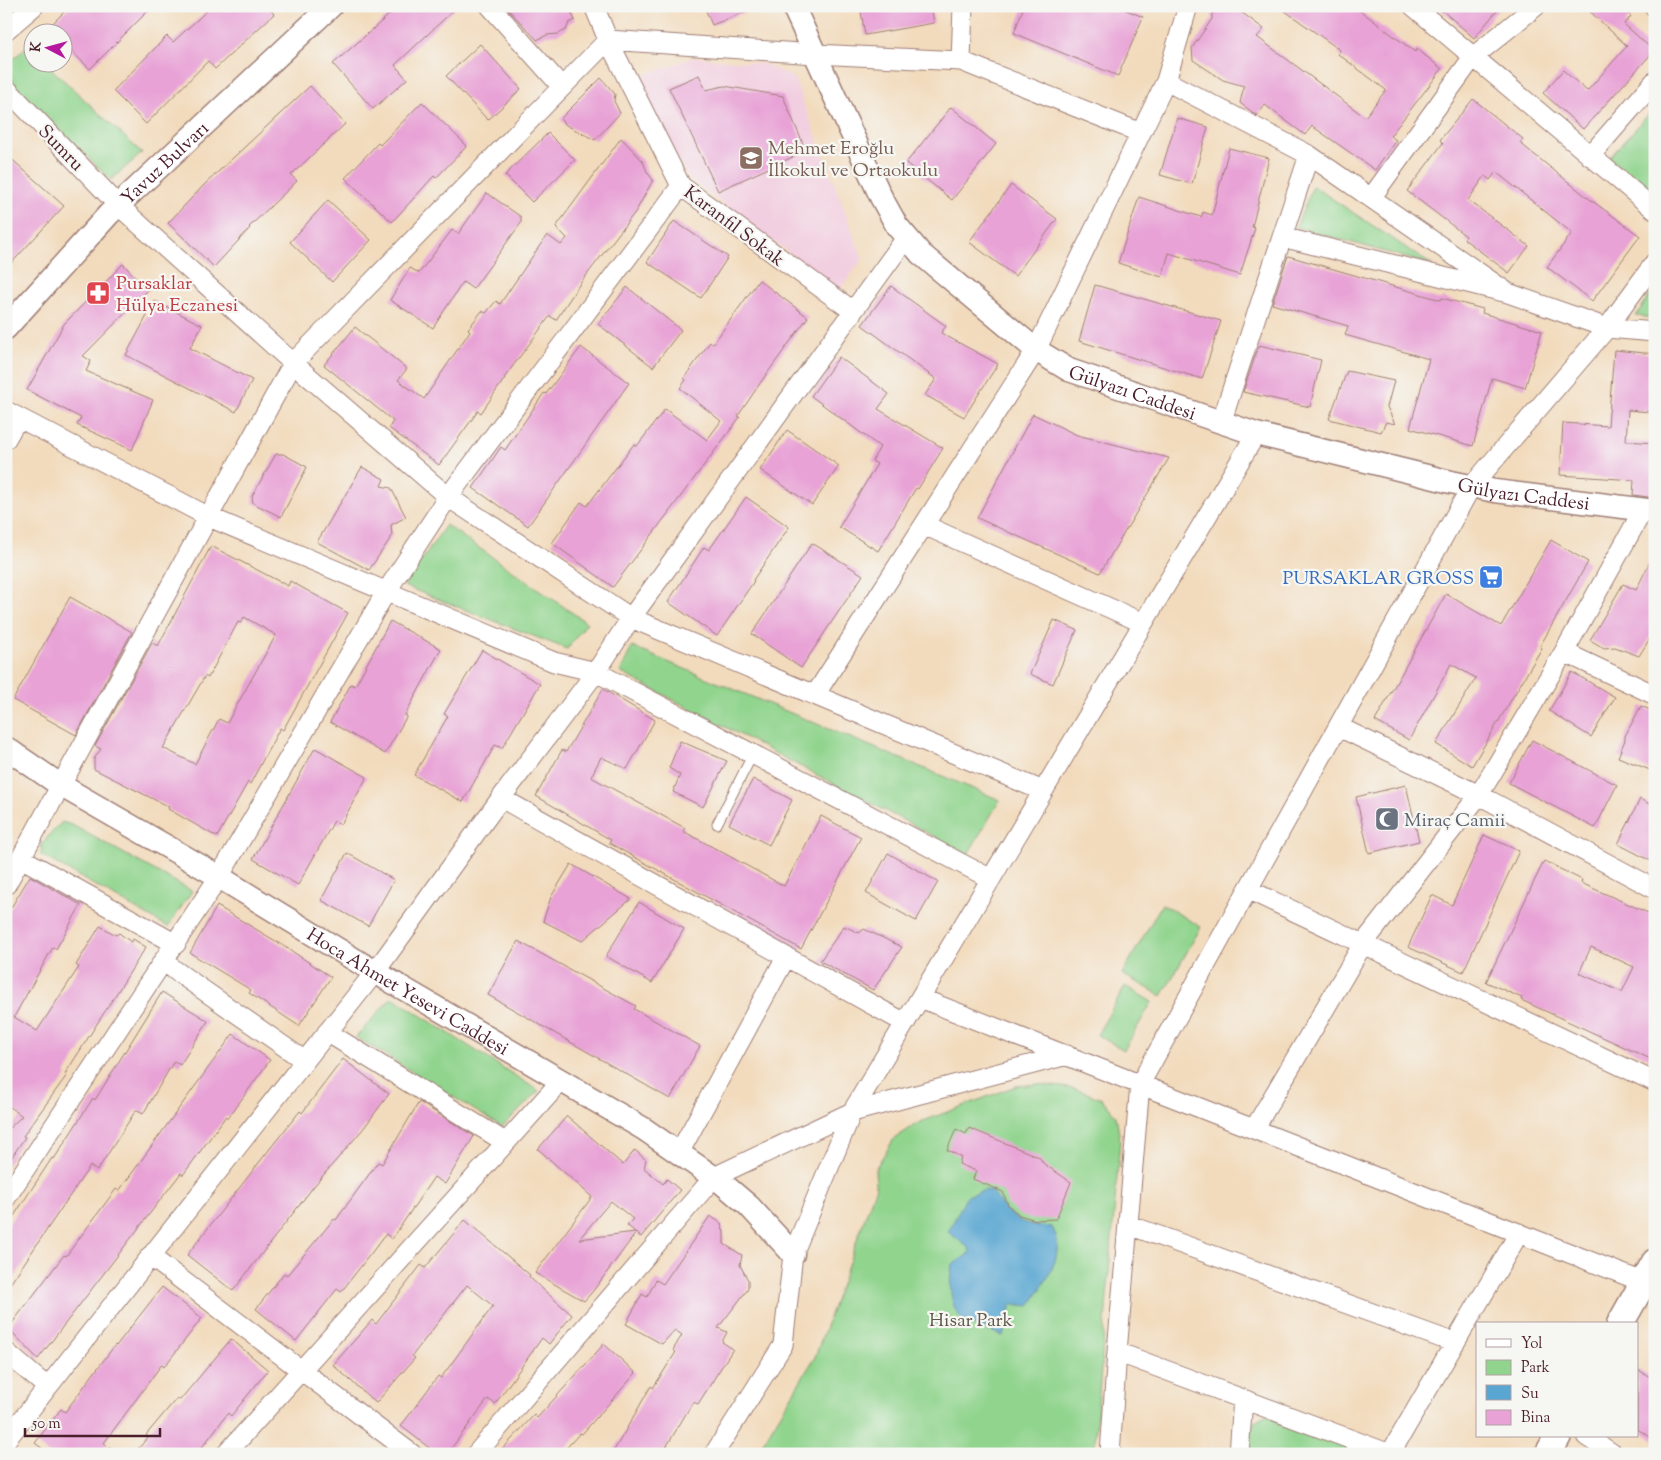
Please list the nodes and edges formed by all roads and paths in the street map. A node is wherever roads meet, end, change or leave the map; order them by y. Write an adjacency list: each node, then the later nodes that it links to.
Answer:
1 (34, 6): 10 (street)
2 (331, 6): 24 (street, Yavuz Bulvarı)
3 (490, 6): 17 (street)
4 (594, 6): 11 (street, Karanfil Sokak)
5 (793, 6): 12 (street, Gülyazı Caddesi)
6 (963, 6): 14 (street)
7 (1188, 6): 16 (street)
8 (1413, 6): 13 (street)
9 (1536, 6): 13 (street)
10 (6, 30)
11 (608, 40): 12 (street); 17 (street); 22 (street, Karanfil Sokak)
12 (815, 54): 14 (street); 27 (street, Gülyazı Caddesi)
13 (1473, 57): 21 (street); 23 (street)
14 (961, 61): 19 (street)
15 (1655, 81): 21 (street)
16 (1166, 82): 19 (street); 20 (street)
17 (562, 87): 35 (street)
18 (6, 88): 24 (street, Sumru)
19 (1141, 133): 34 (street)
20 (1309, 155): 23 (street); 26 (street)
21 (1590, 156): 25 (street)
22 (681, 186): 30 (street, Karanfil Sokak); 41 (street)
23 (1371, 198): 29 (street)
24 (118, 205): 31 (street, Yavuz Bulvarı); 35 (street, Sumru)
25 (1655, 210)
26 (1282, 237): 29 (street); 37 (street)
27 (906, 238): 30 (street); 34 (street, Gülyazı Caddesi)
28 (1655, 262): 32 (street)
29 (1508, 293): 32 (street)
30 (853, 311): 46 (street)
31 (6, 328)
32 (1607, 328): 33 (street); 40 (street)
33 (1655, 332)
34 (1036, 350): 37 (street, Gülyazı Caddesi); 44 (street)
35 (293, 363): 41 (street, Sumru); 43 (street)
36 (12, 415): 39 (street); 43 (street)
37 (1221, 423): 38 (street, Gülyazı Caddesi)
38 (1256, 434): 40 (street, Gülyazı Caddesi); 47 (street)
39 (6, 439)
40 (1472, 487): 42 (street, Gülyazı Caddesi); 52 (street)
41 (448, 497): 45 (street); 46 (street, Sumru)
42 (1649, 510): 48 (street)
43 (208, 517): 45 (street); 55 (street)
44 (924, 525): 47 (street); 50 (street)
45 (386, 592): 49 (street); 61 (street)
46 (631, 618): 49 (street); 50 (street, Sumru)
47 (1143, 623): 56 (street)
48 (1564, 652): 51 (street); 57 (street)
49 (596, 672): 54 (street); 58 (street)
50 (816, 695): 56 (street, Sumru)
51 (1655, 695)
52 (1339, 728): 57 (street); 65 (street)
53 (6, 748): 55 (street, Hoca Ahmet Yesevi Caddesi)
54 (754, 754): 59 (lane); 62 (street)
55 (60, 784): 60 (street); 61 (street, Hoca Ahmet Yesevi Caddesi)
56 (1043, 791): 62 (street)
57 (1479, 795): 64 (street); 67 (street)
58 (501, 798): 68 (street); 70 (street)
59 (717, 824)
60 (21, 858): 63 (street); 66 (street)
61 (219, 877): 66 (street); 70 (street, Hoca Ahmet Yesevi Caddesi)
62 (991, 879): 71 (street)
63 (6, 885)
64 (1655, 889)
65 (1249, 890): 67 (street); 78 (street)
66 (176, 944): 69 (street)
67 (1363, 944): 77 (street); 80 (street)
68 (786, 957): 72 (street); 82 (street)
69 (164, 961): 75 (street); 84 (street)
70 (375, 972): 73 (street); 76 (street, Hoca Ahmet Yesevi Caddesi)
71 (920, 998): 72 (street); 74 (street)
72 (905, 1023): 79 (street)
73 (327, 1032): 75 (street); 81 (street)
74 (1066, 1055): 78 (street); 79 (street)
75 (305, 1060): 88 (street)
76 (562, 1080): 81 (street); 82 (street, Hoca Ahmet Yesevi Caddesi)
77 (1655, 1082)
78 (1140, 1084): 80 (street); 85 (street)
79 (852, 1112): 83 (street); 87 (street)
80 (1254, 1129): 86 (street)
81 (505, 1142): 94 (street)
82 (679, 1153): 83 (street, Hoca Ahmet Yesevi Caddesi)
83 (714, 1177): 87 (street, Hoca Ahmet Yesevi Caddesi); 102 (street)
84 (6, 1198)
85 (1129, 1224): 91 (street); 93 (street)
86 (1519, 1233): 89 (street); 91 (street)
87 (793, 1254): 103 (street)
88 (150, 1256): 94 (street); 95 (street)
89 (1651, 1278): 90 (main road)
90 (1621, 1322)
91 (1455, 1343): 106 (street)
92 (6, 1352): 95 (street)
93 (1117, 1352): 96 (street); 104 (street)
94 (301, 1370): 100 (street); 101 (street)
95 (46, 1387): 99 (street)
96 (1243, 1399): 105 (street); 106 (street)
97 (1557, 1438): 107 (main road)
98 (1589, 1438): 108 (street)
99 (6, 1440)
100 (226, 1454)
101 (412, 1454)
102 (476, 1454)
103 (714, 1454)
104 (1110, 1454)
105 (1239, 1454)
106 (1390, 1454)
107 (1548, 1454)
108 (1613, 1454)

